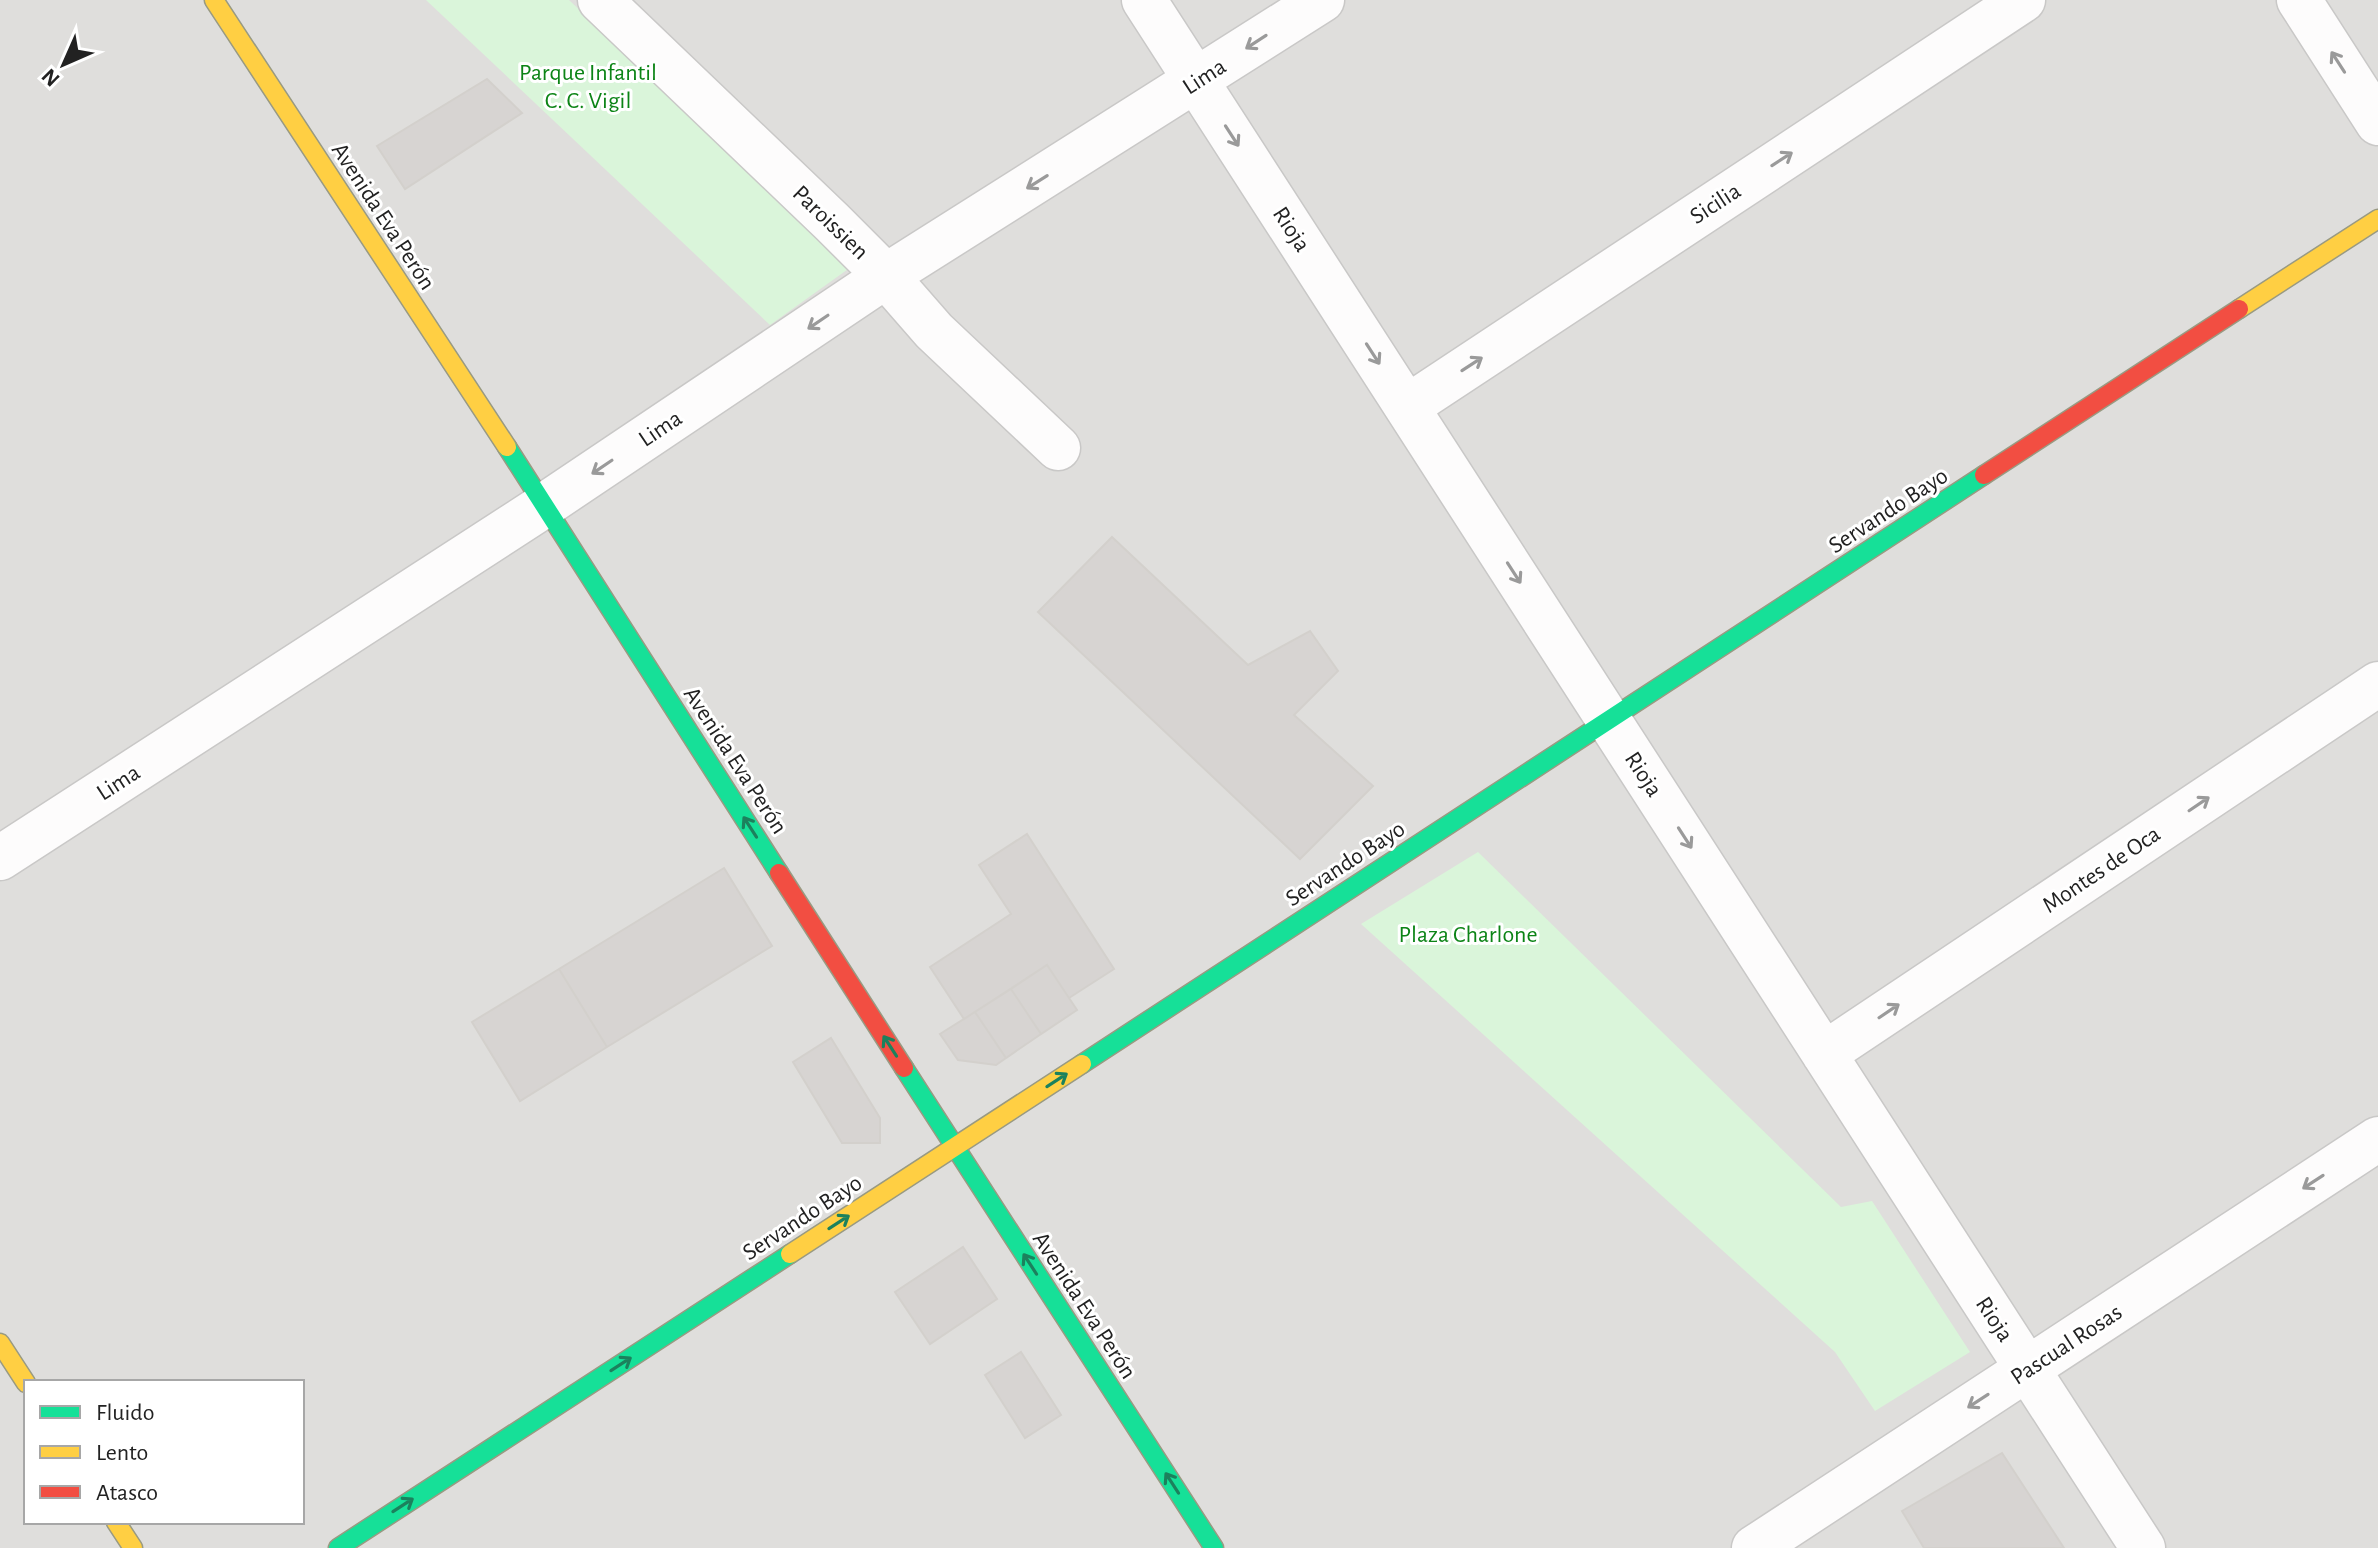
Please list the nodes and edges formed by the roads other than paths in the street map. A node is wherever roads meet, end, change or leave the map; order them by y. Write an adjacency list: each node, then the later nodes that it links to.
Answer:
1 (214, 0): 13 (street, Avenida Eva Perón)
2 (600, 0): 10 (street, Paroissien)
3 (1144, 0): 7 (street, Rioja)
4 (1322, 0): 7 (street, Lima, one-way to 7)
5 (2023, 0): 11 (street, Sicilia, one-way to 5)
6 (2299, 0): 8 (street, one-way to 6)
7 (1196, 81): 10 (street, Lima, one-way to 10); 11 (street, Rioja, one-way to 11)
8 (2378, 123)
9 (2378, 219): 15 (street, Servando Bayo)
10 (886, 276): 12 (street, Paroissien); 13 (street, Lima, one-way to 13)
11 (1407, 407): 15 (street, Rioja, one-way to 15)
12 (1058, 448)
13 (545, 505): 16 (street, Lima); 19 (street, Avenida Eva Perón, one-way to 13)
14 (2378, 684): 17 (street, Montes de Oca, one-way to 14)
15 (1609, 720): 17 (street, Rioja, one-way to 17); 19 (street, Servando Bayo, one-way to 15)
16 (0, 858)
17 (1824, 1054): 21 (street, Rioja)
18 (2378, 1139): 21 (street, Pascual Rosas, one-way to 21)
19 (954, 1147): 25 (street, Servando Bayo, one-way to 19); 26 (street, Avenida Eva Perón, one-way to 19)
20 (0, 1343): 22 (street)
21 (2027, 1369): 27 (street, Pascual Rosas, one-way to 27); 28 (street, Rioja)
22 (24, 1380)
23 (117, 1524): 24 (street)
24 (133, 1548)
25 (338, 1548)
26 (1214, 1548)
27 (1754, 1548)
28 (2143, 1548)

